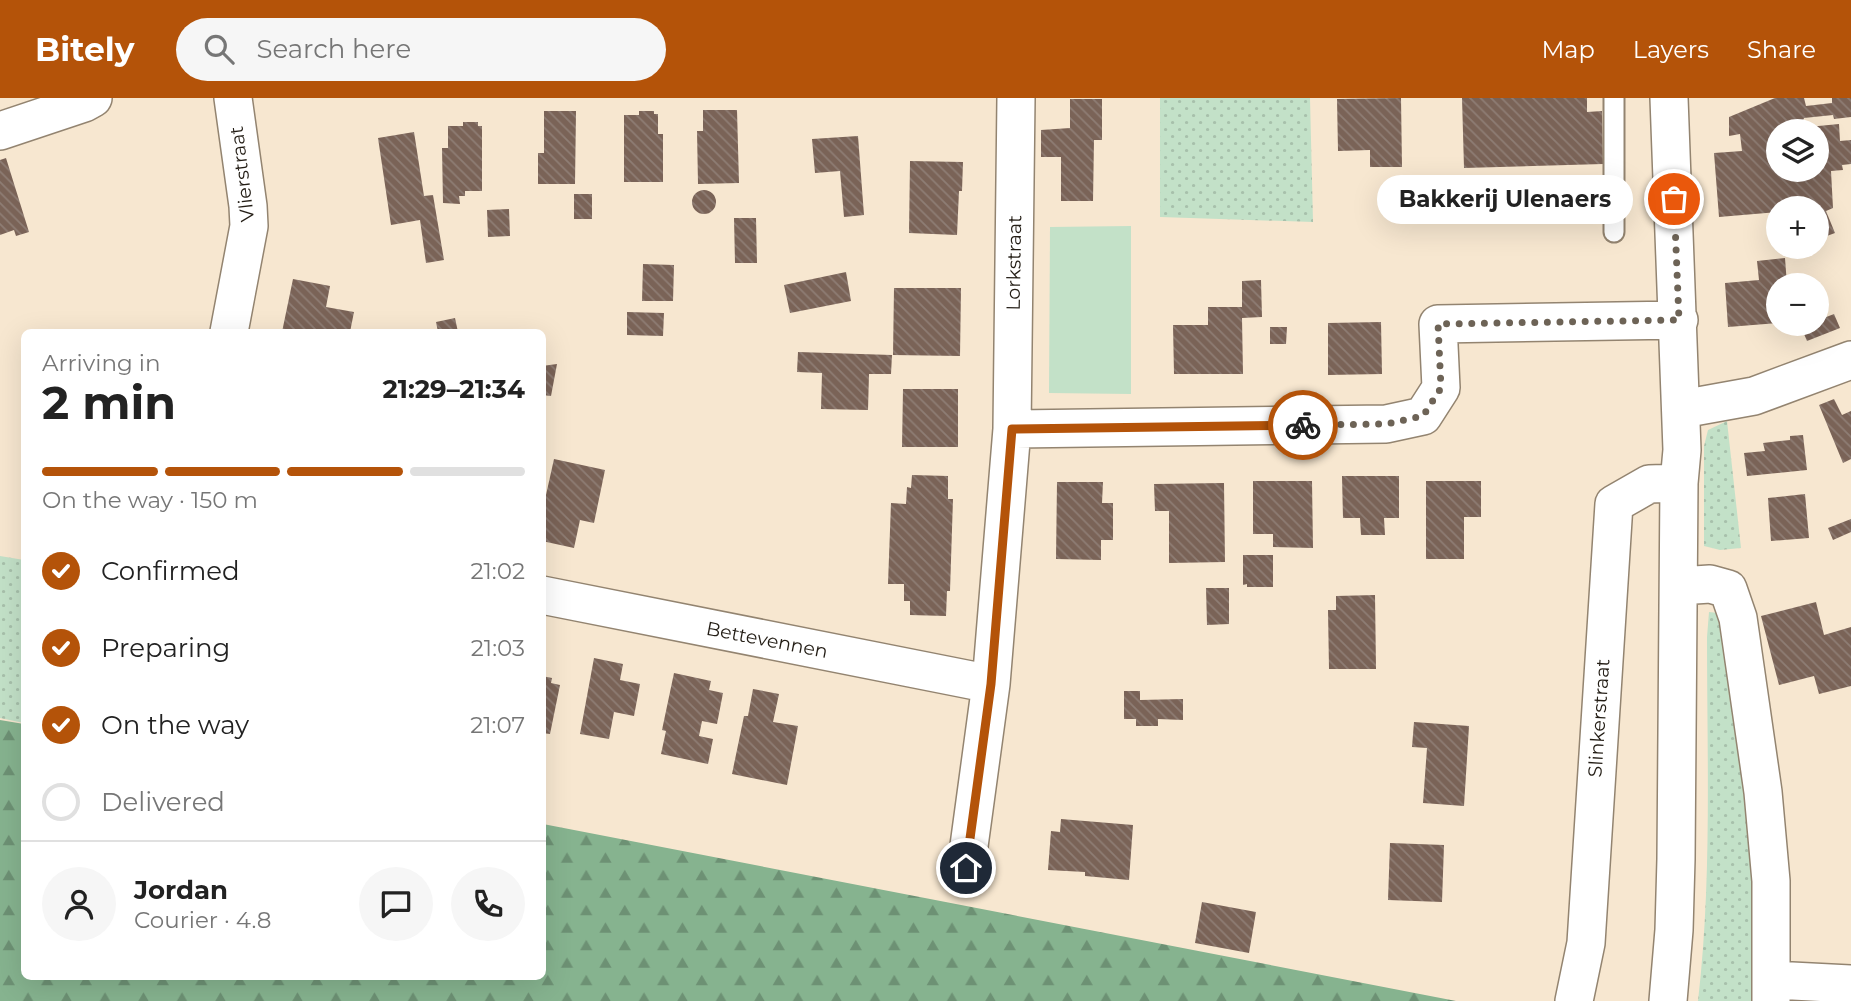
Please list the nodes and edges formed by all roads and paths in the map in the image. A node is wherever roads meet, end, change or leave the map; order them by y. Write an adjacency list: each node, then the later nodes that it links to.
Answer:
1 (93, 98): 6 (street)
2 (233, 98): 9 (street, Vlierstraat)
3 (1016, 98): 12 (street, Lorkstraat)
4 (1614, 98): 7 (lane)
5 (1669, 98): 8 (street)
6 (0, 131)
7 (1614, 232)
8 (1679, 320): 11 (street); 12 (street)
9 (230, 329)
10 (1851, 360): 11 (street)
11 (1682, 409): 13 (street)
12 (1012, 429): 16 (street, Lorkstraat)
13 (1679, 483): 14 (street); 20 (street, Slinkerstraat)
14 (1679, 586): 19 (street); 21 (street)
15 (546, 596): 16 (street, Bettevennen)
16 (991, 684): 17 (street, Lorkstraat)
17 (966, 868)
18 (1851, 984): 19 (street)
19 (1771, 990)
20 (1574, 1001)
21 (1668, 1001)

